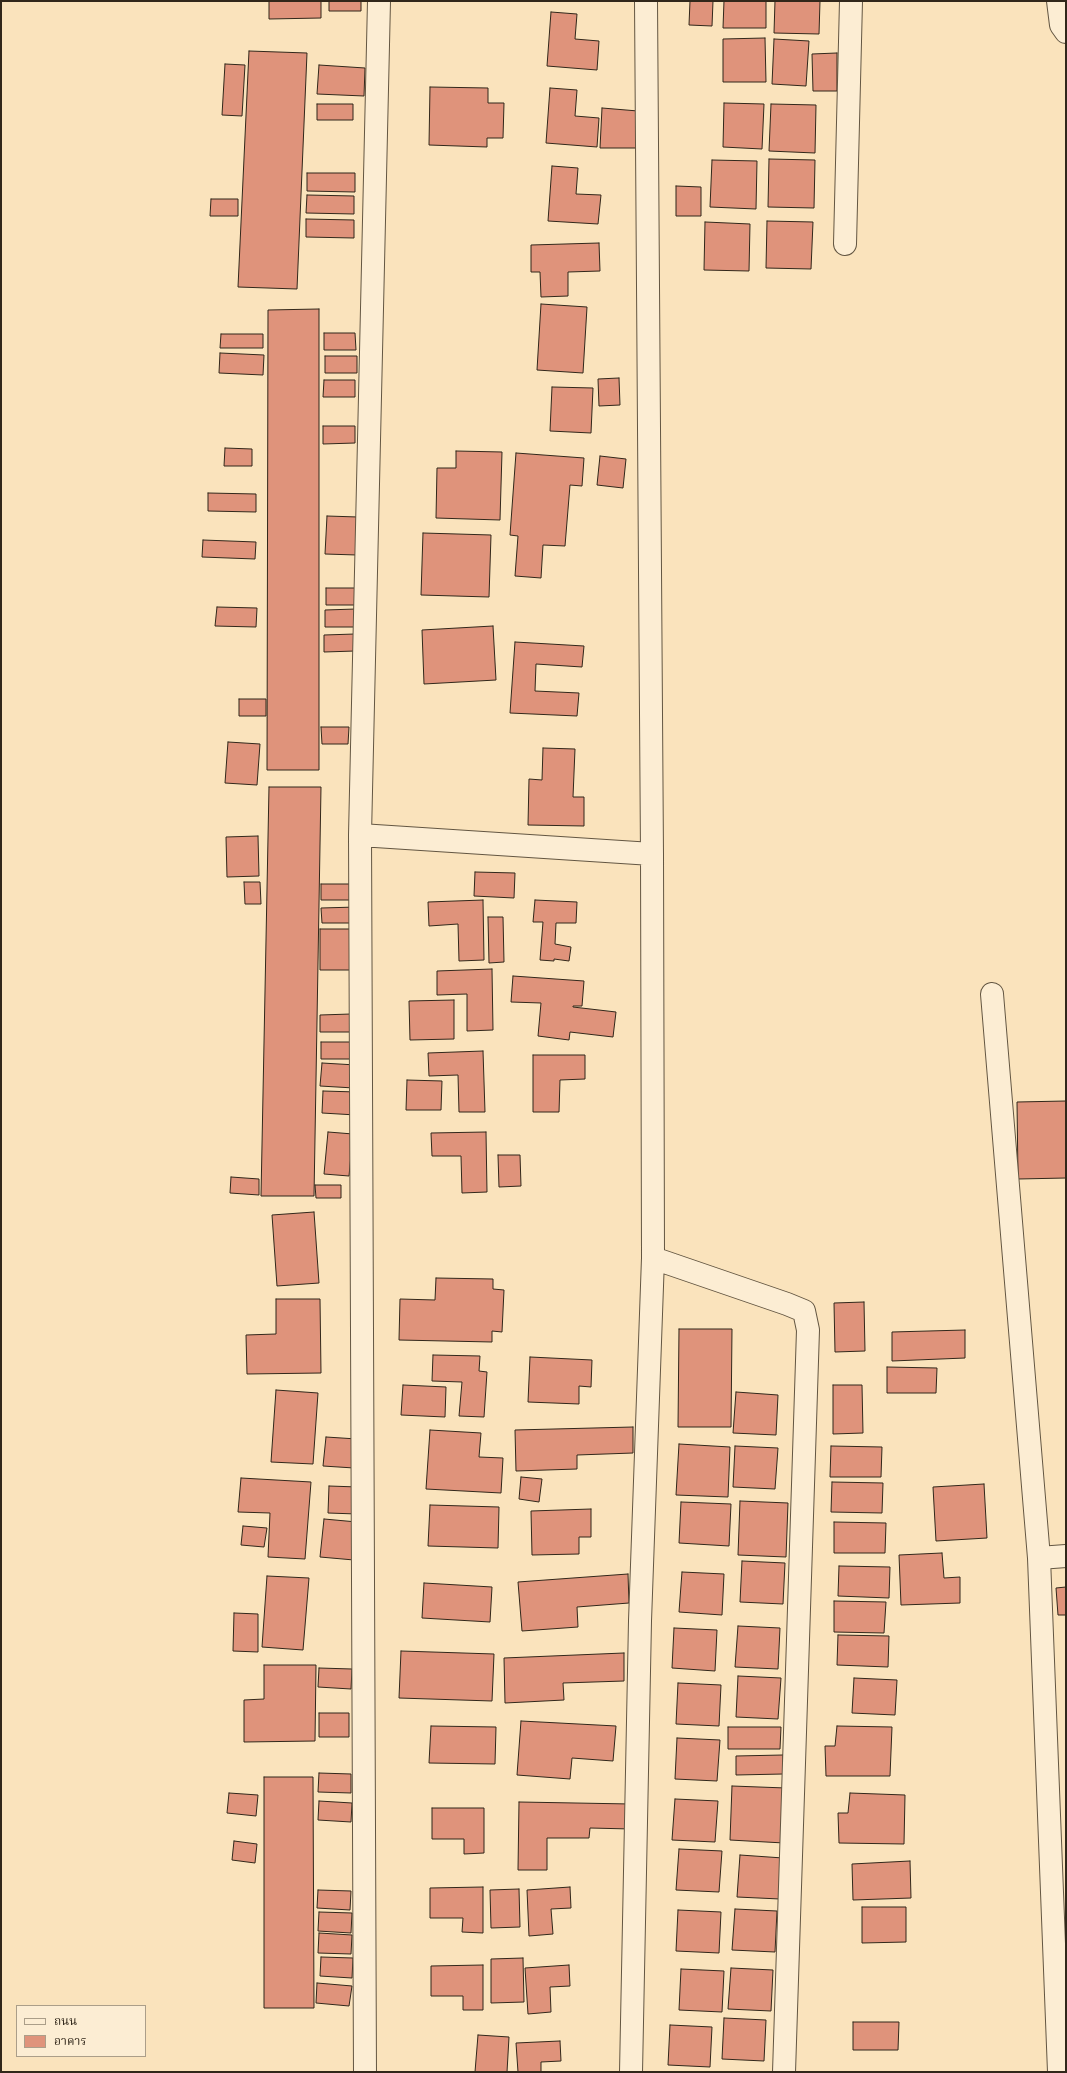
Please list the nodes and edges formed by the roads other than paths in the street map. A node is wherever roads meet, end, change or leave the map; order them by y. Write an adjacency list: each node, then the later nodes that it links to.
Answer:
1 (379, 1): 7 (street)
2 (646, 1): 8 (street)
3 (851, 1): 6 (street)
4 (1058, 1): 5 (street)
5 (1066, 32)
6 (845, 244)
7 (360, 835): 8 (street); 13 (street)
8 (652, 854): 10 (street)
9 (992, 994): 12 (street)
10 (653, 1258): 14 (street); 15 (street)
11 (1066, 1556): 12 (street)
12 (1039, 1558): 16 (street)
13 (365, 2072)
14 (630, 2072)
15 (784, 2072)
16 (1059, 2072)

